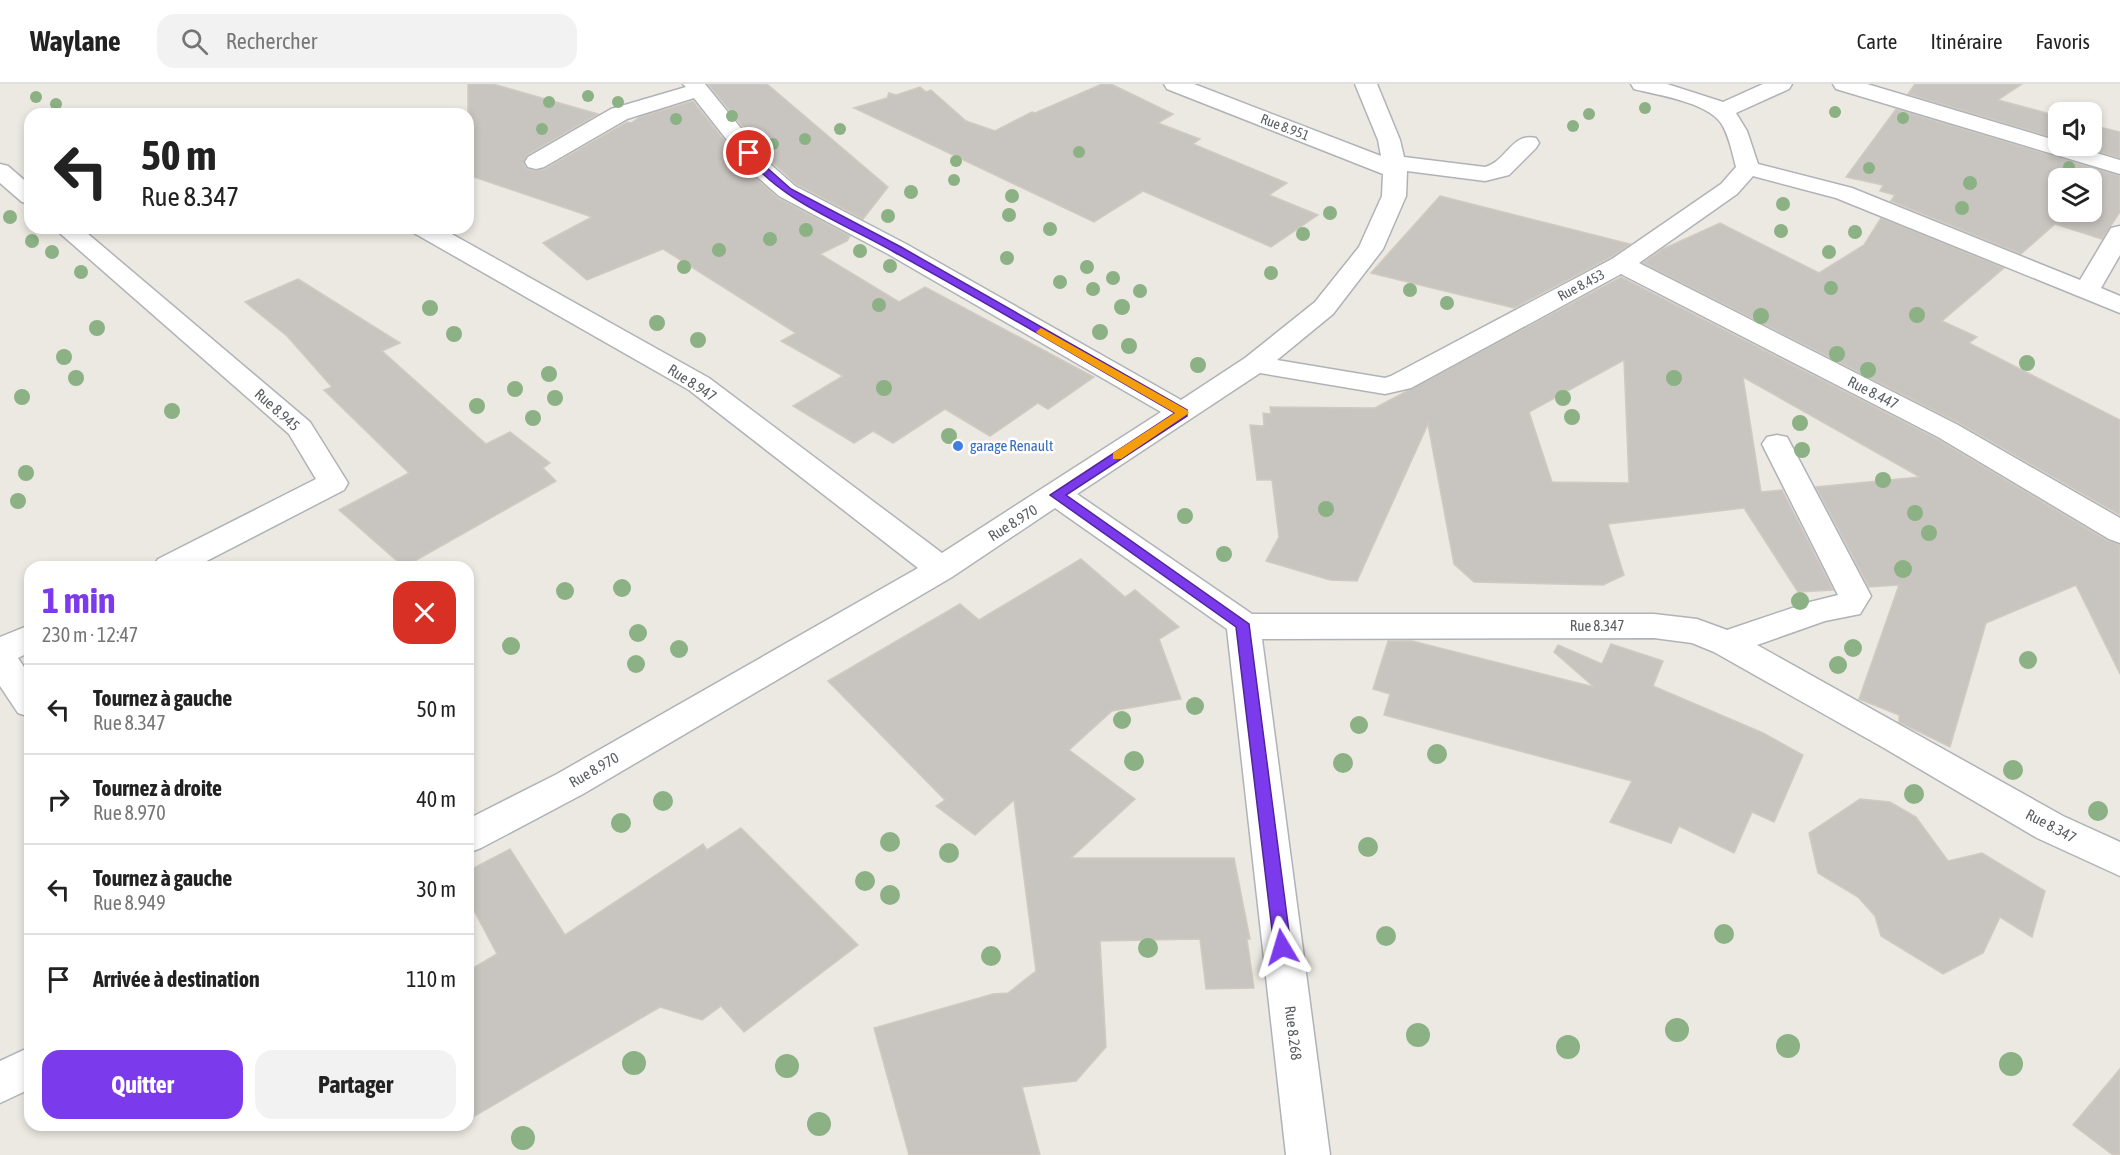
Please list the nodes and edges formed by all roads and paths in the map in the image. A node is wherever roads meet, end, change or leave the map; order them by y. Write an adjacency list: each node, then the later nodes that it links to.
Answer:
1 (1175, 84): 10 (street, Rue 8.951)
2 (1366, 84): 10 (street, Rue 8.970)
3 (1642, 84): 7 (street)
4 (1780, 84): 7 (street)
5 (1844, 84): 11 (street)
6 (696, 87): 9 (street); 22 (street)
7 (1721, 111): 12 (street)
8 (1528, 143): 10 (street, Rue 8.951)
9 (536, 162)
10 (1394, 166): 21 (street, Rue 8.970)
11 (2120, 167)
12 (1748, 168): 18 (street, Rue 8.453); 19 (street)
13 (0, 171): 14 (street)
14 (24, 192)
15 (2120, 233): 19 (street)
16 (73, 234): 26 (street, Rue 8.945)
17 (434, 234): 27 (street, Rue 8.947)
18 (1621, 264): 21 (street, Rue 8.453); 25 (street, Rue 8.447)
19 (2087, 290): 20 (street)
20 (2120, 304)
21 (1256, 364): 22 (street, Rue 8.970)
22 (1183, 413): 24 (street, Rue 8.970)
23 (1777, 444): 30 (street)
24 (1057, 495): 27 (street, Rue 8.970); 28 (street, Rue 8.347)
25 (2120, 532)
26 (181, 561)
27 (941, 568): 34 (street, Rue 8.970)
28 (1243, 624): 30 (street, Rue 8.347); 38 (street, Rue 8.268)
29 (24, 640): 31 (street)
30 (1726, 643): 35 (street, Rue 8.347)
31 (0, 652)
32 (0, 658): 33 (street)
33 (24, 695)
34 (474, 834)
35 (2120, 860)
36 (24, 1070): 37 (street)
37 (0, 1083)
38 (1308, 1155)

